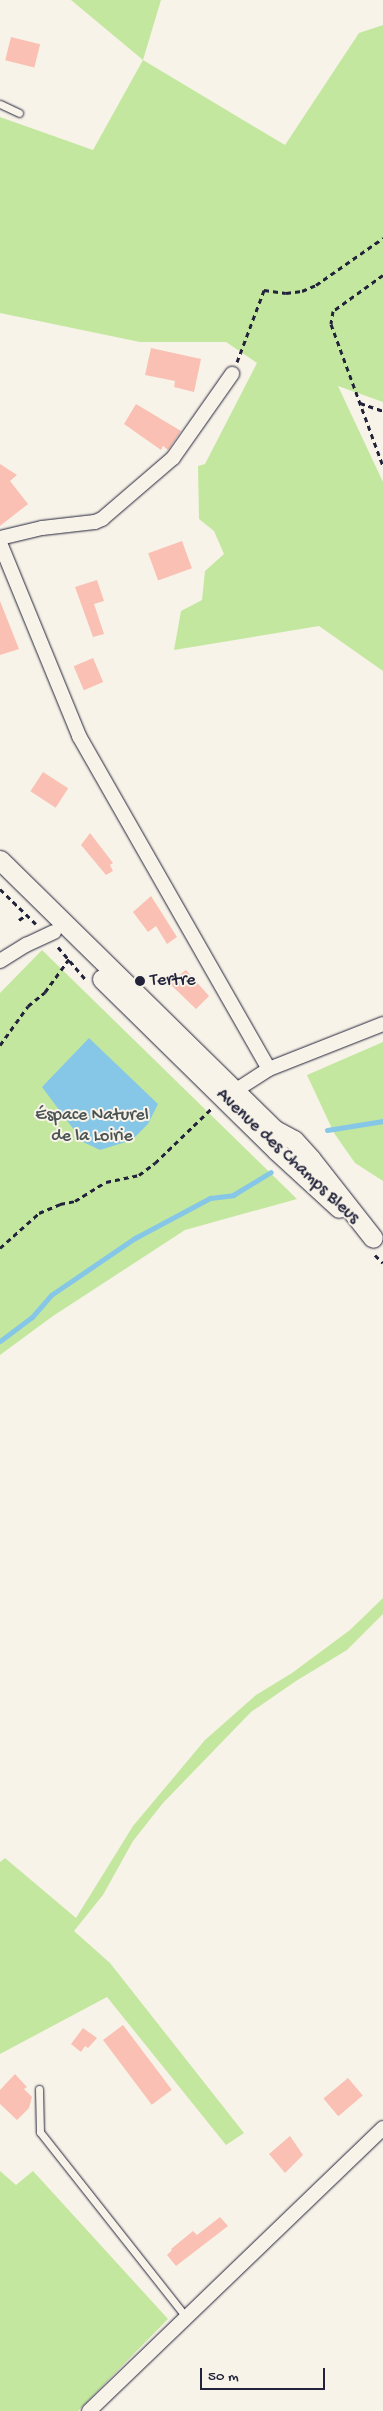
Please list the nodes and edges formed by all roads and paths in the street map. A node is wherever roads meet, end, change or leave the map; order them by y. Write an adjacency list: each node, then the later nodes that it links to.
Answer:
1 (0, 104): 2 (lane)
2 (19, 113)
3 (383, 238): 5 (path)
4 (383, 275): 6 (path)
5 (232, 374): 9 (street)
6 (360, 402): 7 (path); 8 (path)
7 (383, 411)
8 (383, 466)
9 (0, 538)
10 (0, 543): 21 (street)
11 (0, 860): 16 (main road, Avenue des Champs Bleus)
12 (0, 878): 15 (main road, Avenue des Champs Bleus)
13 (26, 914): 14 (path)
14 (18, 920)
15 (54, 932): 16 (main road, Avenue des Champs Bleus); 18 (street); 22 (main road, Avenue des Champs Bleus)
16 (83, 942): 22 (main road, Avenue des Champs Bleus)
17 (69, 959): 20 (path)
18 (0, 961)
19 (383, 1024): 21 (street)
20 (0, 1045)
21 (269, 1069): 22 (street)
22 (228, 1100): 23 (main road, Avenue des Champs Bleus); 24 (path)
23 (378, 1242)
24 (0, 1248)
25 (39, 2089): 27 (lane)
26 (383, 2128): 27 (street)
27 (186, 2317): 28 (street)
28 (89, 2411)

